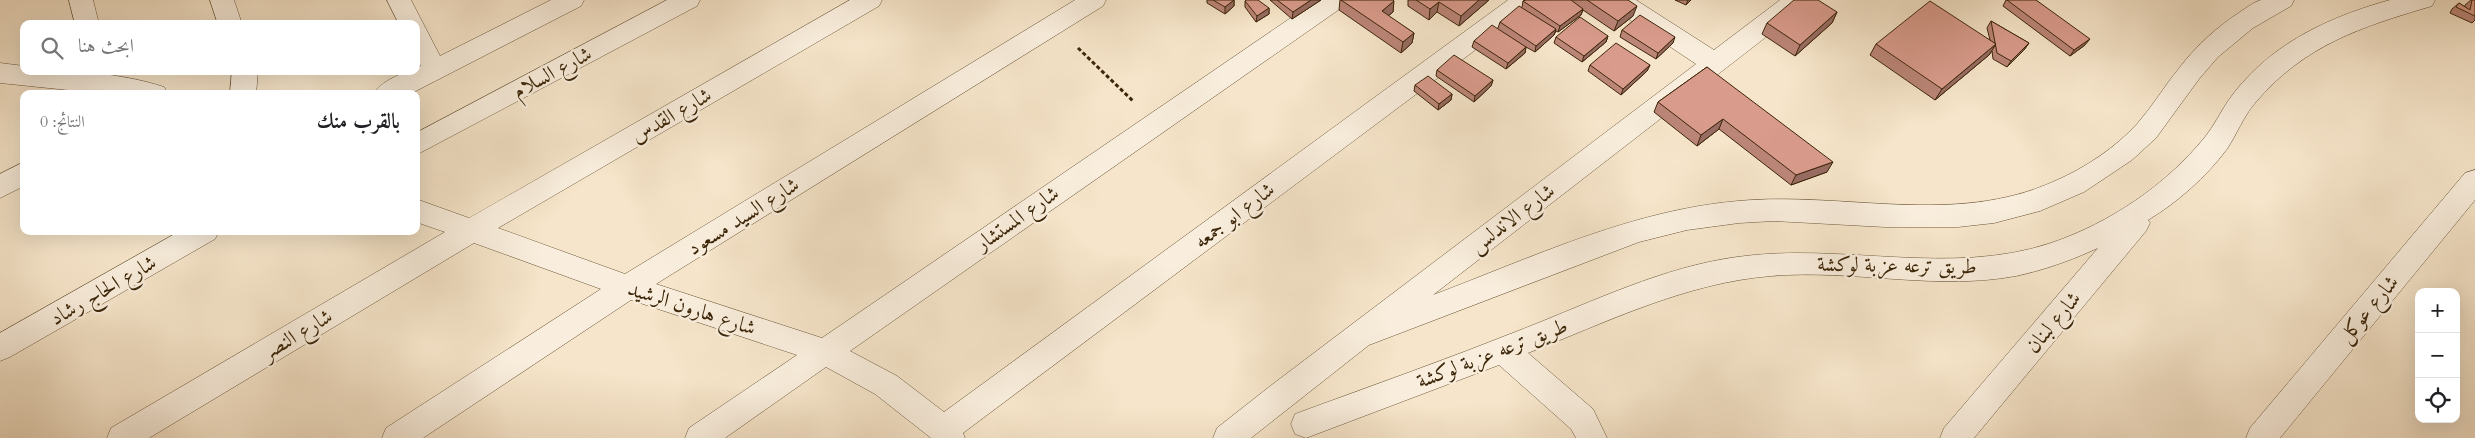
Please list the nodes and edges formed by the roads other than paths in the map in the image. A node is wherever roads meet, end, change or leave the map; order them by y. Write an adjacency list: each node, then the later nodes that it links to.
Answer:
1 (81, 0): 14 (street)
2 (222, 0): 15 (street)
3 (399, 0): 16 (street)
4 (688, 0): 28 (street, شارع السلام)
5 (870, 0): 34 (street, شارع القدس)
6 (1094, 0): 36 (street, شارع السيد مسعود)
7 (1335, 0): 40 (street, شارع المستشار)
8 (1525, 0): 43 (street, شارع ابو جمعه)
9 (1618, 0): 18 (street)
10 (1797, 0): 18 (street, شارع الاندلس)
11 (2282, 0): 37 (street)
12 (2423, 0): 32 (street, طريق ترعه عزبة لوكشة)
13 (569, 1): 19 (street)
14 (86, 20)
15 (229, 20)
16 (410, 20)
17 (420, 40): 19 (street)
18 (1714, 63): 37 (street, شارع الاندلس)
19 (436, 69): 27 (street)
20 (0, 73): 21 (street)
21 (20, 74)
22 (50, 75): 24 (street)
23 (245, 75): 26 (street)
24 (100, 77): 25 (street)
25 (141, 90)
26 (243, 90)
27 (395, 90)
28 (420, 143)
29 (20, 175): 31 (street)
30 (2475, 181): 50 (street, شارع عوكل)
31 (0, 187)
32 (2150, 206): 39 (street, طريق ترعه عزبة لوكشة); 49 (street, شارع لبنان)
33 (420, 211): 34 (street, شارع هارون الرشيد)
34 (472, 230): 36 (street, شارع هارون الرشيد); 44 (street, شارع النصر)
35 (198, 235): 38 (street, شارع الحاج رشاد)
36 (628, 287): 40 (street, شارع هارون الرشيد); 45 (street, شارع السيد مسعود)
37 (1358, 336): 41 (street, شارع الاندلس)
38 (0, 348)
39 (1503, 350): 42 (street, طريق ترعه عزبة لوكشة); 48 (street)
40 (824, 351): 43 (street, شارع هارون الرشيد); 46 (street, شارع المستشار)
41 (1280, 396): 42 (street); 47 (street, شارع الاندلس)
42 (1313, 431)
43 (947, 434)
44 (122, 438)
45 (396, 438)
46 (700, 438)
47 (1228, 438)
48 (1592, 438)
49 (1956, 438)
50 (2261, 438)

